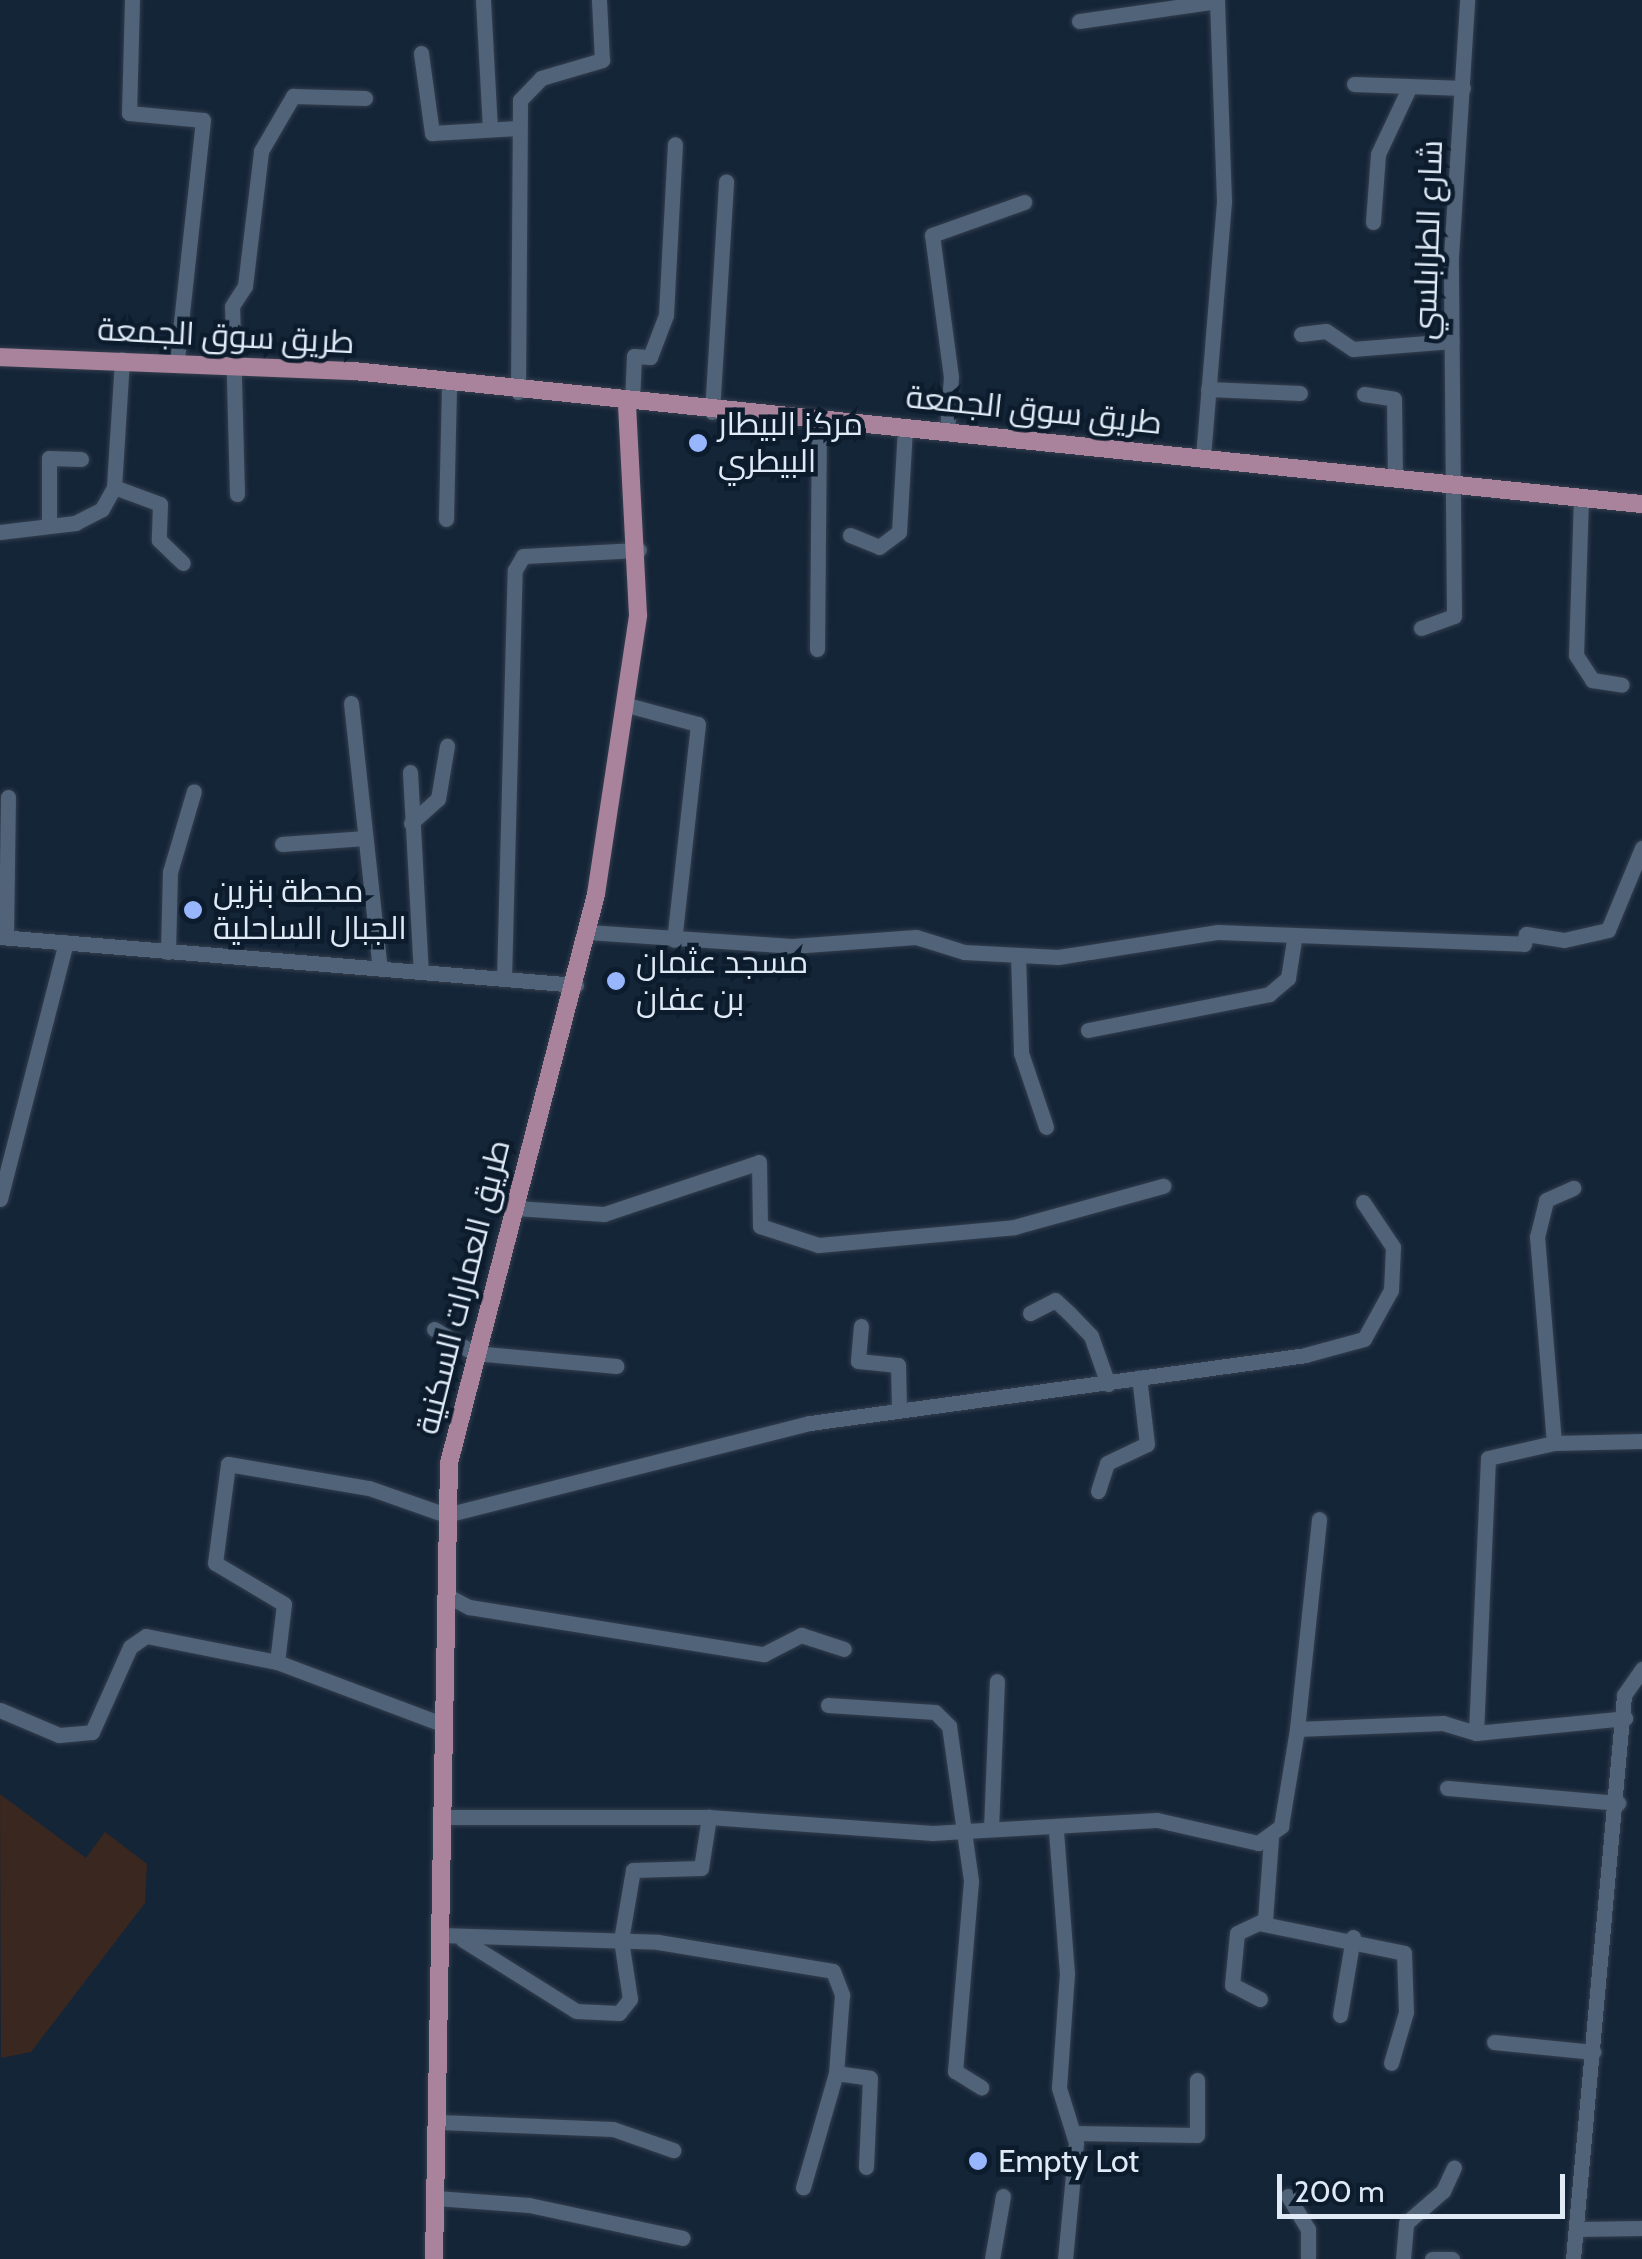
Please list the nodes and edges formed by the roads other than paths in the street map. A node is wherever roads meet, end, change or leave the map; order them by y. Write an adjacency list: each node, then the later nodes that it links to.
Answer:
1 (132, 0): 21 (street)
2 (483, 0): 13 (street)
3 (600, 0): 12 (street)
4 (1217, 0): 6 (street); 25 (street)
5 (1467, 0): 10 (street, شارع الطرابلسي)
6 (1078, 21)
7 (421, 53): 13 (street)
8 (1354, 84): 9 (street)
9 (1410, 86): 10 (street); 17 (street)
10 (1463, 88): 19 (street, شارع الطرابلسي)
11 (365, 98): 23 (street)
12 (518, 128): 13 (street); 26 (street)
13 (490, 129)
14 (675, 144): 29 (street)
15 (726, 182): 30 (street)
16 (1024, 202): 33 (street)
17 (1373, 222)
18 (1302, 334): 19 (street)
19 (1452, 341): 37 (street, شارع الطرابلسي)
20 (0, 357): 22 (main road, طريق سوق الجمعة)
21 (176, 358): 22 (main road, طريق سوق الجمعة); 23 (main road, طريق سوق الجمعة)
22 (122, 359): 38 (street)
23 (230, 362): 24 (main road, طريق سوق الجمعة); 39 (street)
24 (449, 386): 26 (main road, طريق سوق الجمعة); 42 (street)
25 (1208, 389): 27 (street); 34 (street)
26 (518, 392): 29 (main road, طريق سوق الجمعة)
27 (1300, 392)
28 (1364, 394): 36 (street)
29 (630, 403): 30 (main road, طريق سوق الجمعة); 46 (main road, طريق العمارات السكنية)
30 (712, 412): 31 (main road, طريق سوق الجمعة)
31 (819, 418): 32 (main road, طريق سوق الجمعة); 49 (street)
32 (905, 427): 33 (main road, طريق سوق الجمعة); 45 (street)
33 (947, 431): 34 (main road, طريق سوق الجمعة)
34 (1203, 457): 36 (main road, طريق سوق الجمعة)
35 (82, 459): 43 (street)
36 (1395, 477): 37 (main road, طريق سوق الجمعة)
37 (1446, 482): 40 (main road, طريق سوق الجمعة); 48 (street, شارع الطرابلسي)
38 (114, 487): 43 (street); 47 (street)
39 (237, 494)
40 (1581, 497): 41 (main road, طريق سوق الجمعة); 50 (street)
41 (1642, 504)
42 (446, 519)
43 (49, 520): 44 (street)
44 (0, 532)
45 (850, 535)
46 (639, 550): 52 (main road, طريق العمارات السكنية); 70 (street)
47 (183, 563)
48 (1421, 628)
49 (817, 649)
50 (1622, 685)
51 (352, 704): 58 (street)
52 (627, 705): 61 (main road, طريق العمارات السكنية); 63 (street)
53 (446, 746): 57 (street)
54 (410, 772): 57 (street)
55 (194, 791): 66 (street)
56 (8, 797): 62 (street)
57 (411, 823): 69 (street)
58 (365, 838): 59 (street); 68 (street)
59 (282, 844)
60 (1642, 848): 64 (street)
61 (588, 932): 63 (street); 71 (main road, طريق العمارات السكنية)
62 (3, 937): 65 (street)
63 (674, 940): 67 (street)
64 (1294, 940): 67 (street); 72 (street)
65 (66, 942): 66 (street); 76 (street)
66 (168, 952): 68 (street)
67 (1018, 955): 73 (street)
68 (380, 968): 69 (street)
69 (421, 972): 70 (street)
70 (504, 978): 71 (street)
71 (576, 984): 78 (main road, طريق العمارات السكنية)
72 (1088, 1030)
73 (1046, 1127)
74 (1162, 1186): 78 (street)
75 (1573, 1188): 88 (street)
76 (0, 1200)
77 (1362, 1202): 84 (street)
78 (516, 1208): 82 (main road, طريق العمارات السكنية)
79 (1030, 1312): 85 (street)
80 (861, 1326): 86 (street)
81 (434, 1329): 82 (street)
82 (474, 1353): 83 (street); 90 (main road, طريق العمارات السكنية)
83 (616, 1366)
84 (1139, 1377): 85 (street); 89 (street)
85 (1108, 1384): 86 (street)
86 (898, 1410): 90 (street)
87 (1642, 1440): 88 (street)
88 (1554, 1443): 102 (street)
89 (1098, 1491)
90 (446, 1514): 92 (main road, طريق العمارات السكنية); 94 (street)
91 (1319, 1519): 101 (street)
92 (446, 1595): 93 (street); 100 (main road, طريق العمارات السكنية)
93 (844, 1649)
94 (277, 1662): 98 (street); 100 (street)
95 (1642, 1668): 99 (street)
96 (997, 1681): 107 (street)
97 (828, 1705): 108 (street)
98 (0, 1710)
99 (1625, 1718): 102 (street); 104 (street)
100 (445, 1725): 105 (main road, طريق العمارات السكنية)
101 (1297, 1730): 102 (street); 110 (street)
102 (1476, 1732)
103 (1447, 1788): 104 (street)
104 (1618, 1803): 119 (street)
105 (442, 1816): 106 (street); 112 (main road, طريق العمارات السكنية)
106 (709, 1816): 108 (street); 115 (street)
107 (991, 1829): 108 (street); 109 (street)
108 (960, 1831): 123 (street)
109 (1056, 1831): 110 (street); 125 (street)
110 (1271, 1840): 111 (street)
111 (1263, 1924): 113 (street); 116 (street)
112 (440, 1935): 114 (street); 124 (main road, طريق العمارات السكنية)
113 (1353, 1937): 117 (street); 120 (street)
114 (463, 1940): 115 (street); 115 (street)
115 (622, 1940): 121 (street)
116 (1260, 1999)
117 (1340, 2015)
118 (1494, 2042): 119 (street)
119 (1594, 2052): 134 (street)
120 (1390, 2063)
121 (836, 2073): 127 (street); 129 (street)
122 (1197, 2080): 125 (street)
123 (981, 2087)
124 (440, 2122): 126 (street); 132 (main road, طريق العمارات السكنية)
125 (1075, 2133): 138 (street)
126 (673, 2150)
127 (866, 2167)
128 (1454, 2167): 140 (street)
129 (804, 2187)
130 (1003, 2196): 137 (street)
131 (1288, 2196): 139 (street)
132 (436, 2198): 135 (street); 136 (main road, طريق العمارات السكنية)
133 (1642, 2228): 134 (street)
134 (1576, 2229): 143 (street)
135 (683, 2238)
136 (434, 2259)
137 (992, 2259)
138 (1065, 2259)
139 (1308, 2259)
140 (1403, 2259)
141 (1432, 2259): 142 (street)
142 (1452, 2259)
143 (1573, 2259)

